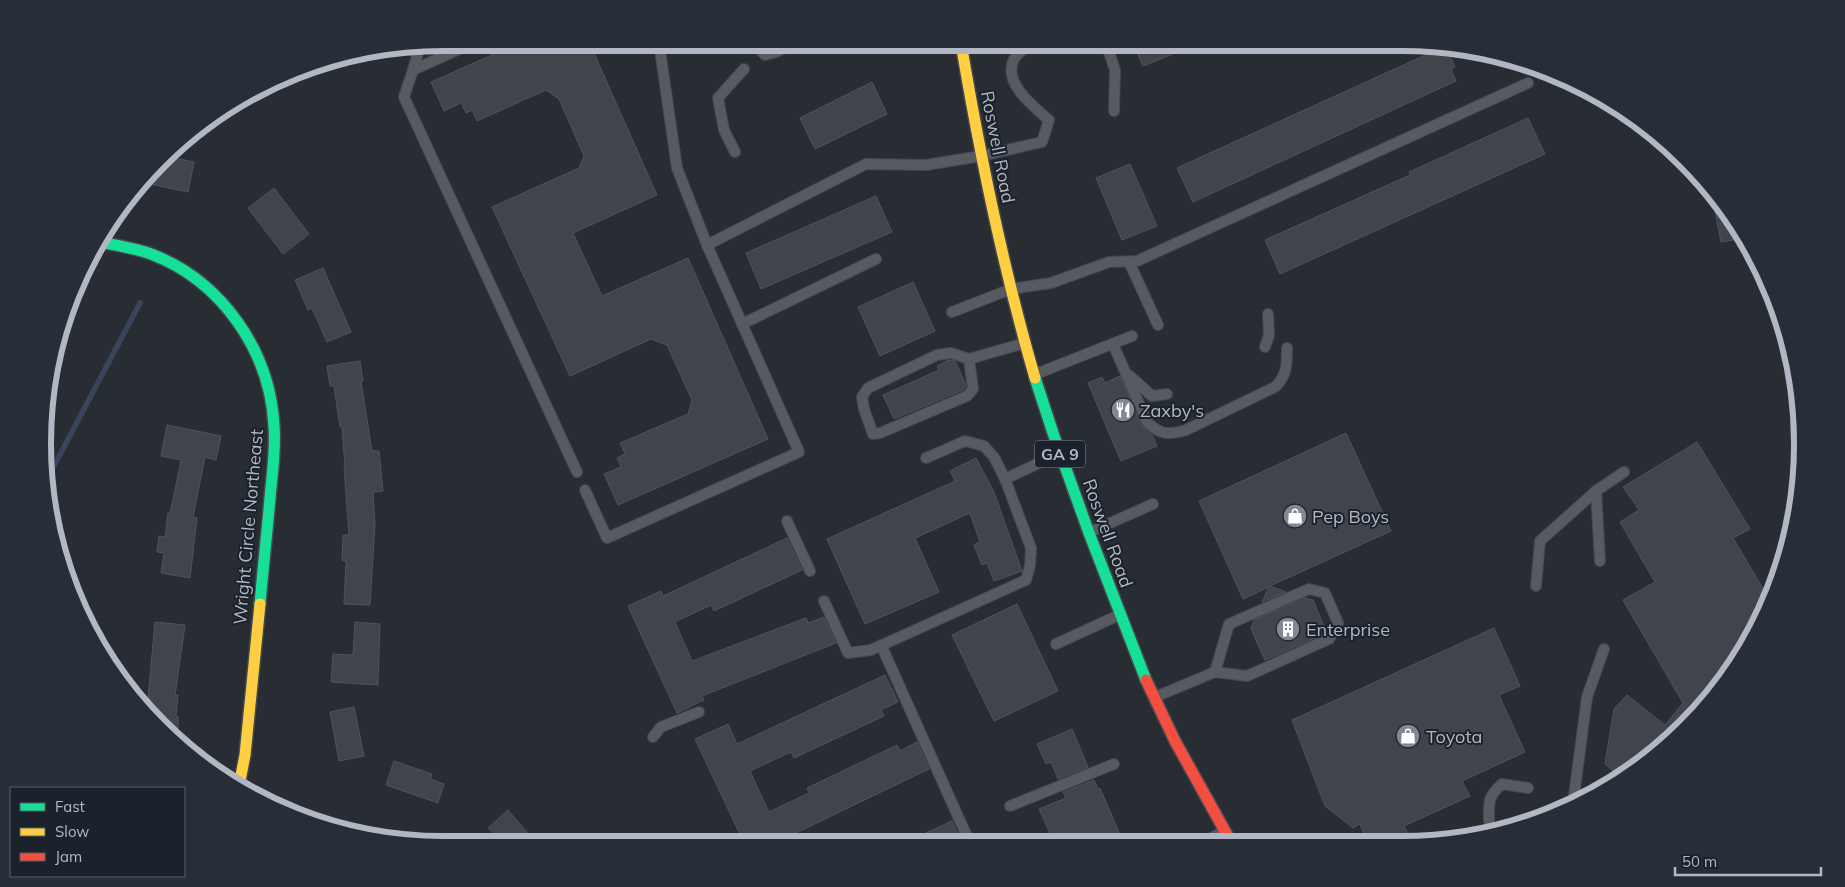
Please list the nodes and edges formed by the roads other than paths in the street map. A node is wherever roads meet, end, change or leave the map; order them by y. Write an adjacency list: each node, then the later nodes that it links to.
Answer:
1 (454, 51): 10 (lane)
2 (660, 51): 16 (lane)
3 (762, 51): 4 (lane)
4 (778, 51)
5 (964, 51): 14 (main road, Roswell Road / GA 9)
6 (1020, 51): 14 (lane)
7 (1109, 51): 12 (lane)
8 (418, 52): 10 (lane)
9 (744, 68): 13 (lane)
10 (413, 70): 35 (lane)
11 (1528, 83): 18 (lane)
12 (1114, 111)
13 (735, 152)
14 (981, 156): 16 (lane); 19 (main road, Roswell Road / GA 9)
15 (106, 244): 56 (main road, Wright Circle Northeast)
16 (707, 245): 22 (lane)
17 (876, 259): 22 (lane)
18 (1129, 262): 19 (lane); 23 (lane)
19 (1011, 289): 20 (lane); 25 (main road, Roswell Road / GA 9)
20 (952, 312)
21 (1268, 314): 27 (lane)
22 (742, 324): 38 (lane)
23 (1158, 325)
24 (1132, 336): 26 (lane)
25 (1026, 343): 29 (lane); 31 (main road, Roswell Road / GA 9)
26 (1113, 344): 30 (lane); 31 (lane)
27 (1265, 347)
28 (1287, 348): 30 (lane)
29 (969, 359): 29 (lane)
30 (1125, 372): 32 (lane)
31 (1035, 374): 33 (main road, Roswell Road / GA 9)
32 (1167, 394)
33 (1060, 453): 37 (lane); 42 (main road, Roswell Road / GA 9)
34 (926, 458): 37 (lane)
35 (577, 472)
36 (1624, 472): 39 (lane)
37 (1005, 479): 49 (lane)
38 (585, 490)
39 (1596, 491): 43 (lane); 45 (lane)
40 (1153, 504): 42 (lane)
41 (788, 521): 44 (lane)
42 (1089, 532): 47 (main road, Roswell Road / GA 9)
43 (1600, 561)
44 (810, 571)
45 (1536, 586)
46 (824, 600): 49 (lane)
47 (1119, 615): 48 (lane); 52 (main road, Roswell Road / GA 9)
48 (1056, 644)
49 (881, 645): 62 (lane)
50 (1604, 649): 58 (lane)
51 (1215, 672): 51 (lane); 52 (lane)
52 (1154, 697): 61 (main road, Roswell Road / GA 9)
53 (699, 712): 54 (lane)
54 (653, 737)
55 (1114, 764): 59 (lane)
56 (240, 779)
57 (1528, 788): 60 (lane)
58 (1574, 795)
59 (1010, 806)
60 (1489, 821)
61 (1225, 831): 63 (lane); 64 (main road, Roswell Road / GA 9)
62 (967, 836)
63 (1215, 836)
64 (1228, 836)

